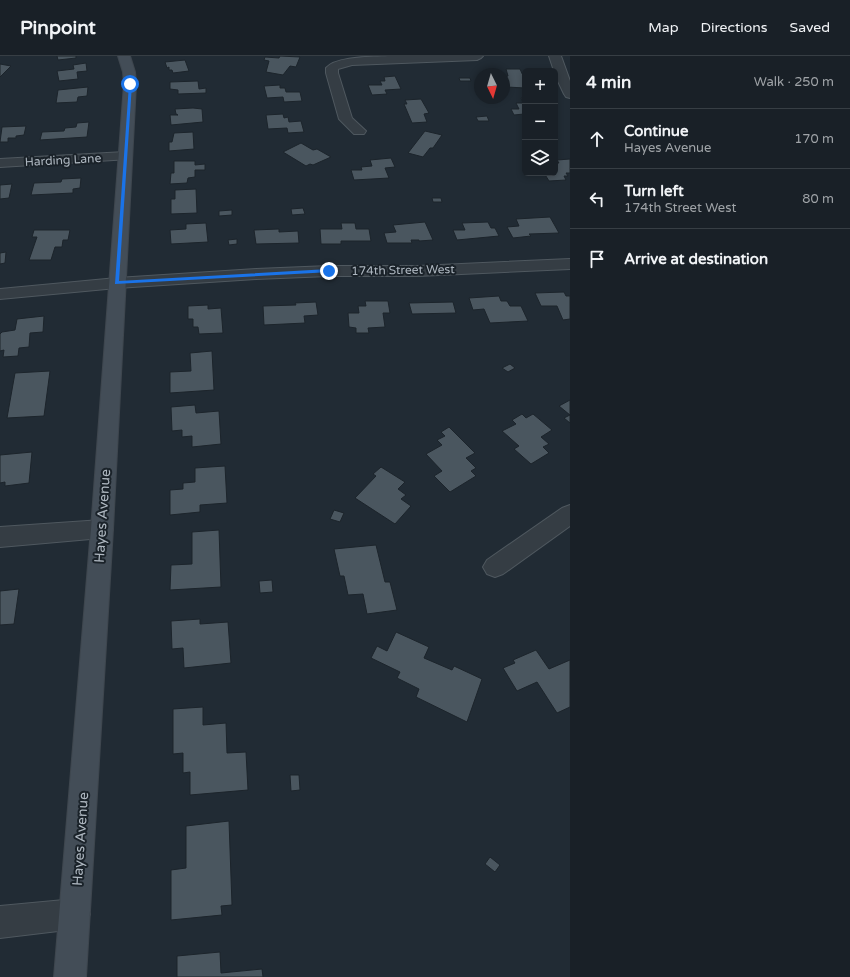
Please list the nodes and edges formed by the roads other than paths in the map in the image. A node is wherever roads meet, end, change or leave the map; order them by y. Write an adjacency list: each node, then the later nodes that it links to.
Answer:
1 (124, 56): 7 (street, Hayes Avenue)
2 (477, 56): 6 (street)
3 (546, 56): 4 (street)
4 (555, 56): 5 (street)
5 (570, 94)
6 (359, 131)
7 (125, 156): 8 (street, Harding Lane); 10 (street, Hayes Avenue)
8 (0, 163)
9 (570, 264): 10 (street, 174th Street West)
10 (117, 283): 11 (street, 174th Street West); 13 (street, Hayes Avenue)
11 (0, 294)
12 (570, 514): 15 (street)
13 (102, 530): 14 (street); 16 (street, Hayes Avenue)
14 (0, 537)
15 (495, 567)
16 (74, 914): 17 (street); 18 (street, Hayes Avenue)
17 (0, 922)
18 (70, 977)

